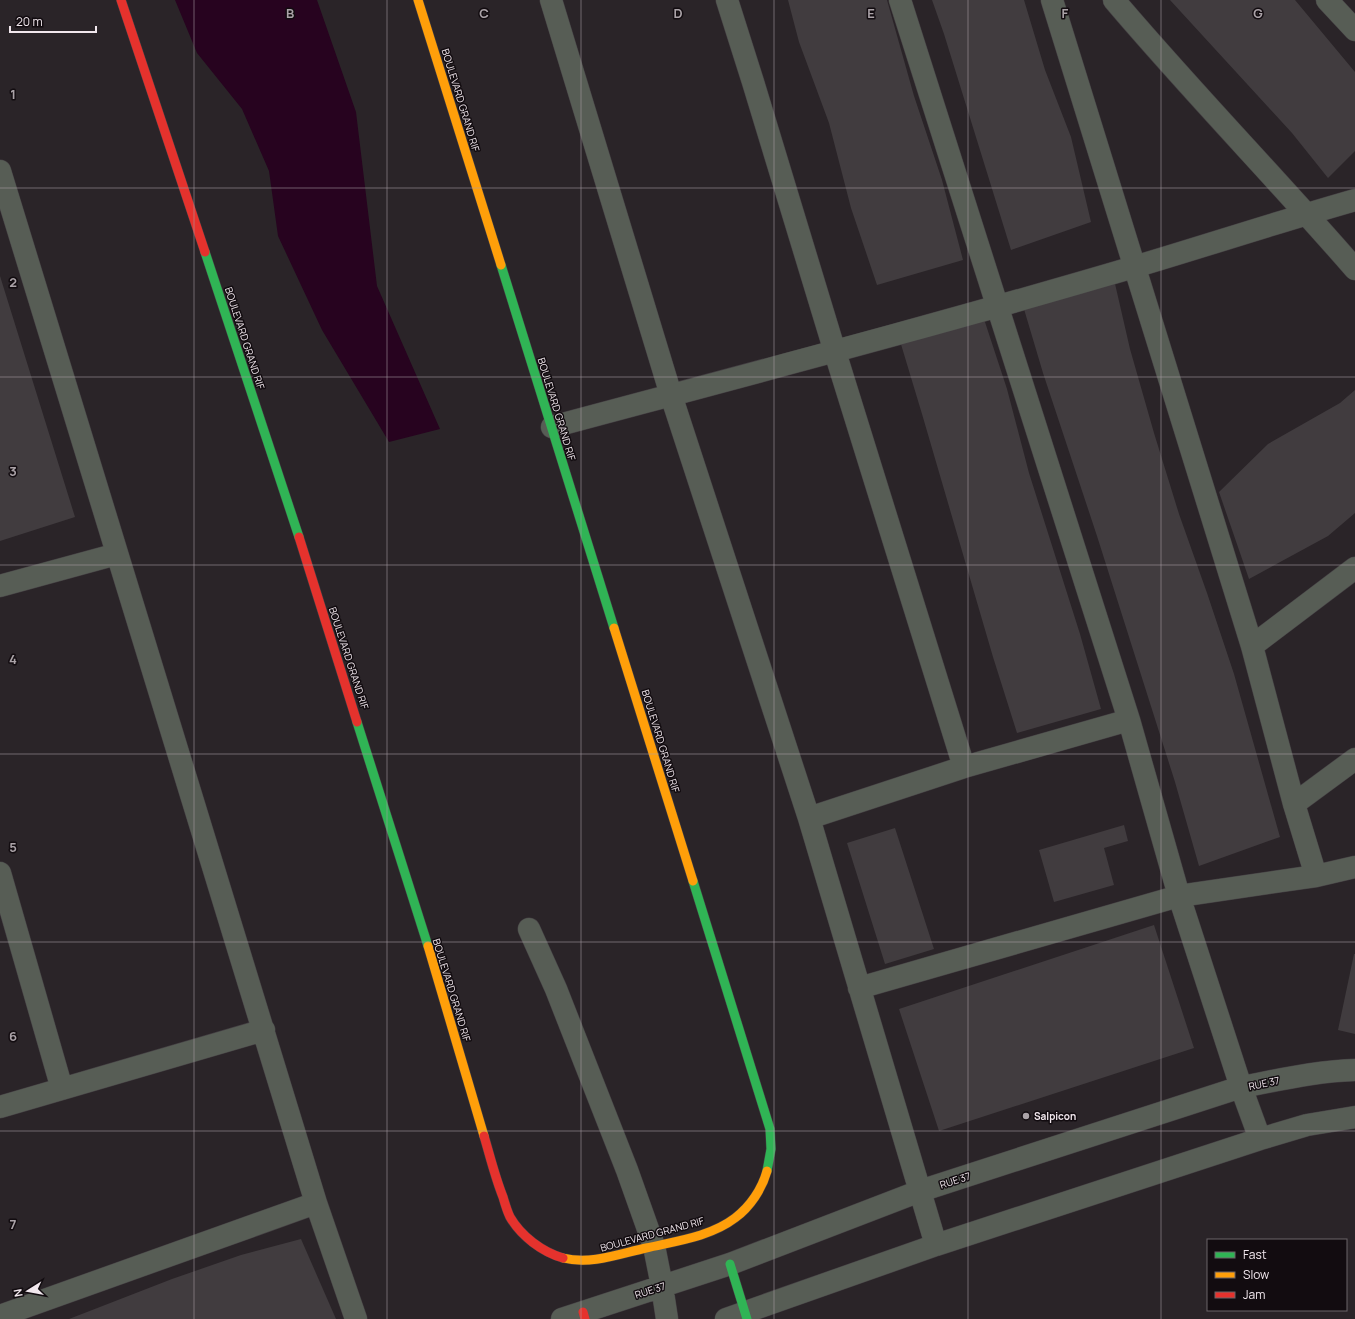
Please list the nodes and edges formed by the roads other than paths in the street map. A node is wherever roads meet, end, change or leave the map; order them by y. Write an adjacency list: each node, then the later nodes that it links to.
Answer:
1 (121, 0): 43 (main road, BOULEVARD GRAND RIF)
2 (418, 0): 18 (main road, BOULEVARD GRAND RIF)
3 (551, 0): 17 (street)
4 (727, 0): 16 (street)
5 (900, 0): 15 (street)
6 (1052, 0): 13 (street)
7 (1114, 0): 12 (street)
8 (1327, 0): 9 (street)
9 (1355, 30)
10 (0, 171): 19 (street)
11 (1355, 200): 12 (street)
12 (1307, 214): 13 (street); 14 (street)
13 (1134, 267): 15 (street); 22 (street)
14 (1355, 269)
15 (997, 306): 16 (street); 23 (street)
16 (835, 352): 17 (street); 25 (street)
17 (671, 395): 18 (street); 27 (street)
18 (552, 427): 43 (main road, BOULEVARD GRAND RIF)
19 (117, 554): 21 (street); 34 (street)
20 (1355, 568): 22 (street)
21 (0, 586)
22 (1252, 646): 26 (street)
23 (1129, 720): 25 (street); 31 (street)
24 (1355, 759): 26 (street)
25 (964, 767): 27 (street)
26 (1294, 804): 30 (street)
27 (809, 818): 33 (street)
28 (1355, 866): 30 (street)
29 (0, 873): 37 (street)
30 (1316, 876): 31 (street)
31 (1179, 896): 33 (street); 36 (street)
32 (529, 929): 43 (street)
33 (859, 988): 41 (street)
34 (264, 1030): 37 (street); 42 (street)
35 (1355, 1070): 36 (street, RUE 37)
36 (1241, 1088): 40 (street); 41 (street, RUE 37)
37 (62, 1089): 38 (street)
38 (0, 1107)
39 (1355, 1117): 40 (street)
40 (1260, 1139): 44 (street)
41 (920, 1191): 44 (street); 45 (street, RUE 37)
42 (316, 1203): 47 (street); 50 (street)
43 (654, 1246): 46 (street)
44 (936, 1246): 49 (street)
45 (730, 1264): 46 (street, RUE 37); 49 (main road)
46 (662, 1286): 48 (street, RUE 37); 52 (street)
47 (0, 1316)
48 (584, 1316): 51 (street, RUE 37)
49 (739, 1317)
50 (356, 1319)
51 (562, 1319)
52 (667, 1319)

